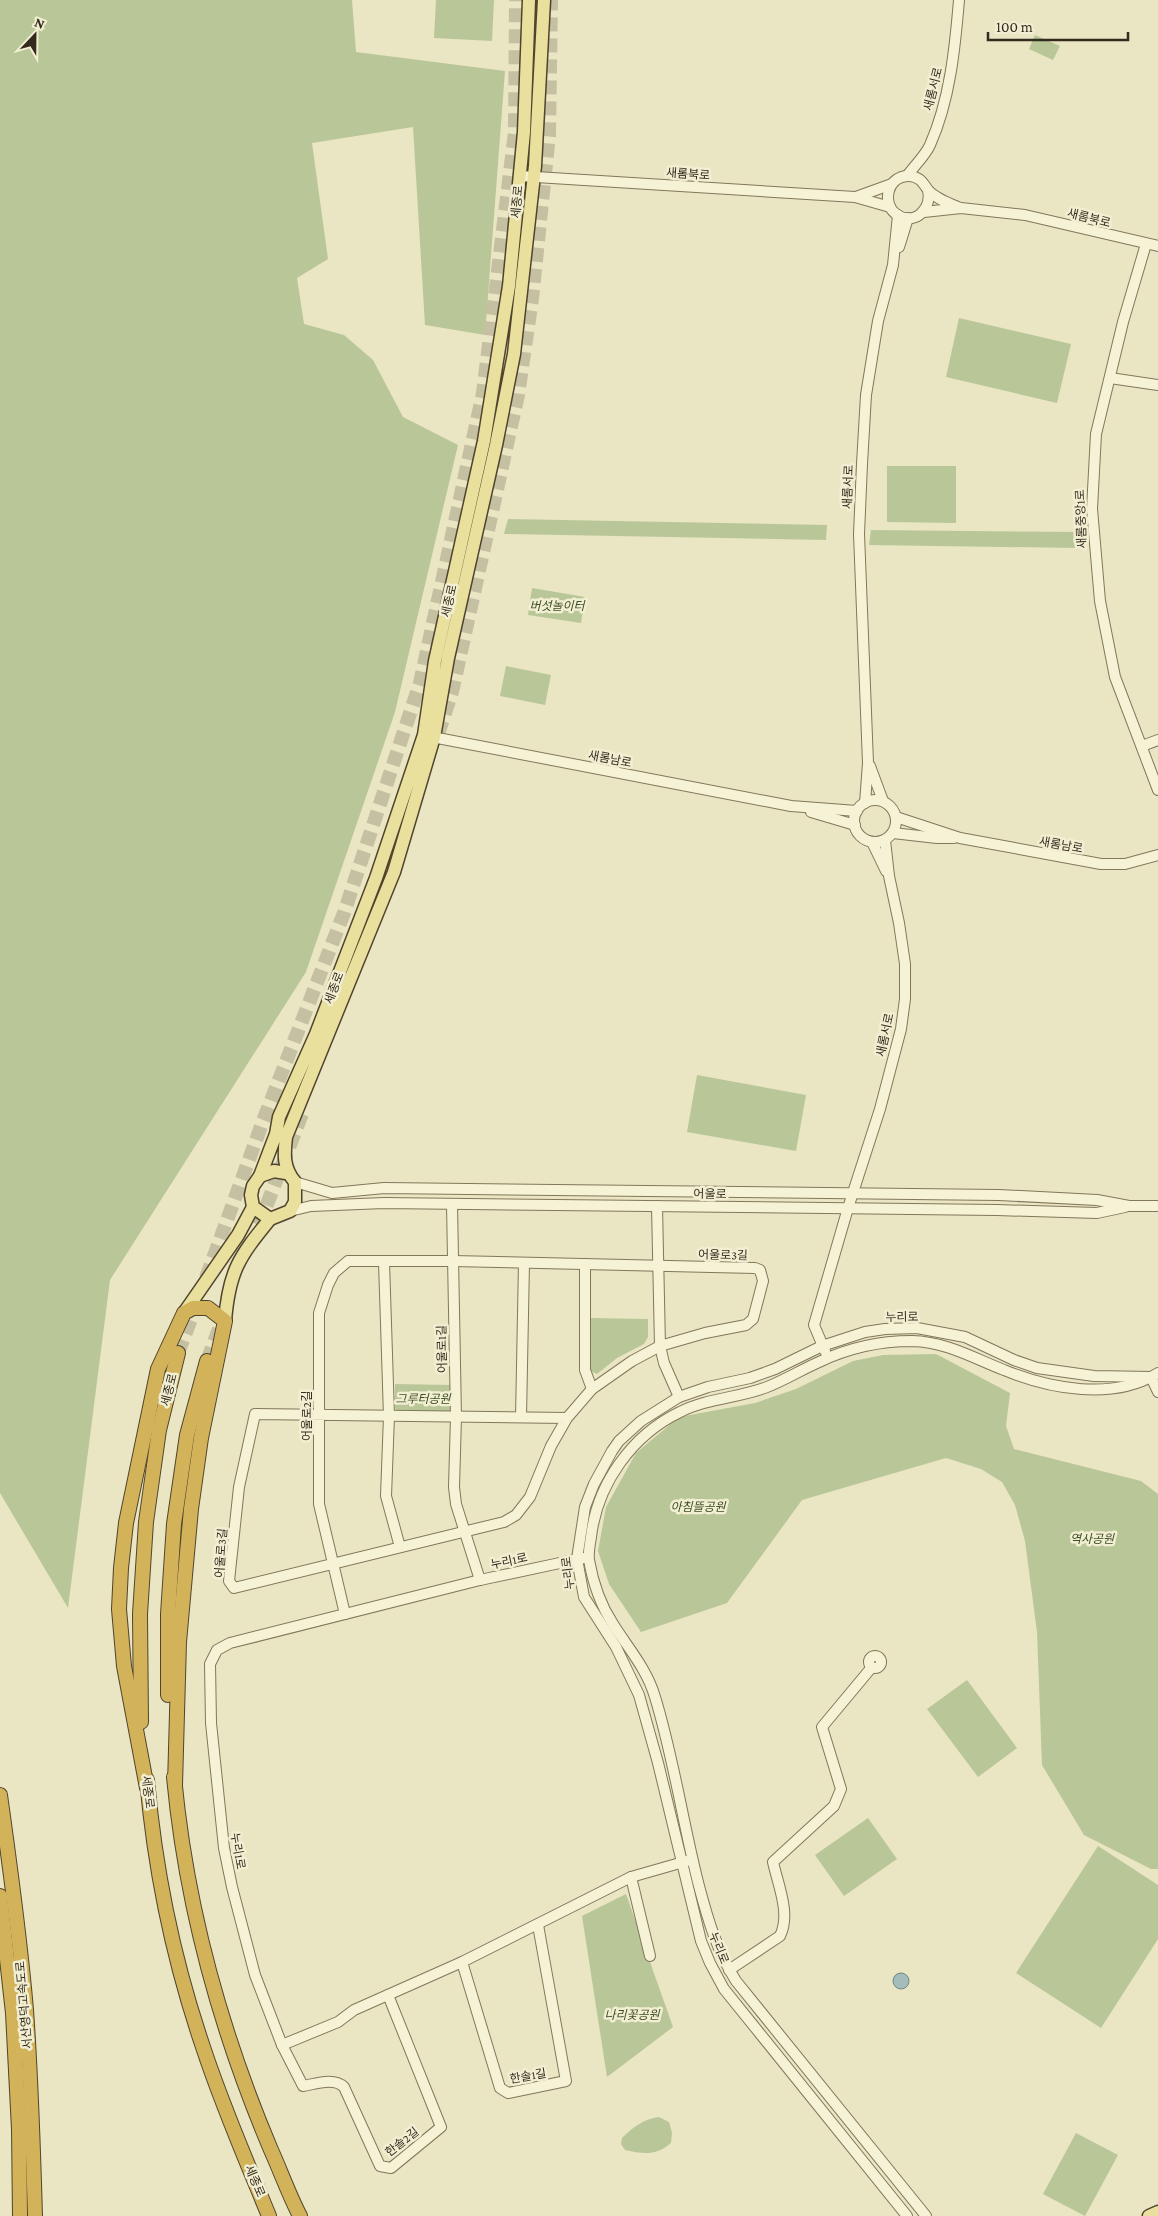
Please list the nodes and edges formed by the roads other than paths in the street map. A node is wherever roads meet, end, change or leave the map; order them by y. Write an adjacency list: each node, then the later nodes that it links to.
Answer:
1 (530, 0): 5 (main road, 세종로)
2 (544, 0): 7 (main road, 세종로)
3 (959, 0): 4 (street, 새롬서로)
4 (929, 146): 6 (street, 새롬서로); 8 (street)
5 (520, 176): 7 (street, 새롬북로); 21 (main road, 세종로)
6 (907, 176): 8 (street); 9 (street)
7 (534, 177): 11 (street, 새롬북로); 21 (main road, 세종로)
8 (918, 179): 10 (street)
9 (892, 184): 11 (street, 새롬북로); 13 (street)
10 (928, 190): 12 (street); 14 (street)
11 (855, 197): 13 (street, 새롬북로)
12 (962, 208): 14 (street, 새롬북로); 16 (street, 새롬북로)
13 (894, 211): 15 (street); 18 (street, 새롬서로)
14 (924, 212): 15 (street)
15 (908, 218): 18 (street)
16 (1146, 244): 17 (street, 새롬북로); 19 (street, 새롬중앙1로)
17 (1158, 246)
18 (893, 265): 24 (street, 새롬서로)
19 (1110, 378): 20 (street); 23 (street, 새롬중앙1로)
20 (1158, 385)
21 (429, 736): 28 (street, 새롬남로); 38 (main road, 세종로); 39 (main road, 세종로)
22 (1158, 740): 23 (street)
23 (1142, 746): 25 (street, 새롬중앙1로)
24 (868, 763): 26 (street); 27 (street)
25 (1158, 790)
26 (883, 801): 27 (street); 30 (street)
27 (865, 802): 29 (street)
28 (791, 806): 29 (street, 새롬남로); 31 (street, 새롬남로)
29 (857, 811): 31 (street)
30 (896, 817): 32 (street); 33 (street, 새롬남로)
31 (854, 826): 35 (street)
32 (893, 833): 33 (street, 새롬남로); 34 (street)
33 (960, 838): 36 (street, 새롬남로)
34 (885, 840): 35 (street); 37 (street)
35 (872, 842): 37 (street)
36 (1158, 855)
37 (888, 876): 40 (street, 새롬서로)
38 (260, 1176): 39 (main road); 42 (main road, 세종로)
39 (290, 1177): 40 (street, 어울로); 47 (main road, 세종로)
40 (852, 1194): 44 (street, 어울로); 46 (street, 새롬서로)
41 (452, 1204): 43 (street, 어울로); 47 (street, 어울로); 49 (street, 어울로1길)
42 (253, 1206): 48 (main road); 54 (main road, 세종로)
43 (657, 1206): 46 (street, 어울로); 53 (street)
44 (1129, 1206): 45 (street, 어울로); 46 (street, 어울로)
45 (1158, 1206)
46 (848, 1208): 57 (street, 새롬서로)
47 (290, 1211): 48 (main road)
48 (270, 1219): 55 (main road)
49 (452, 1261): 50 (street, 어울로2길); 51 (street, 어울로3길); 67 (street, 어울로1길)
50 (384, 1262): 65 (street, 어울로2길); 66 (street)
51 (524, 1263): 52 (street, 어울로3길); 68 (street)
52 (585, 1264): 53 (street, 어울로3길); 62 (street)
53 (657, 1266): 56 (street); 56 (street, 어울로3길)
54 (184, 1313): 55 (highway); 79 (highway)
55 (225, 1321): 78 (highway)
56 (660, 1346): 62 (street, 어울로3길); 64 (street)
57 (822, 1346): 59 (street, 새롬서로); 61 (street, 누리로); 64 (street, 누리로)
58 (178, 1354): 79 (highway, 세종로)
59 (829, 1358): 61 (street, 누리로); 72 (street, 누리로)
60 (207, 1361): 78 (highway)
61 (1154, 1375): 63 (street)
62 (592, 1389): 69 (street, 어울로3길)
63 (1158, 1392)
64 (679, 1397): 73 (street, 누리로)
65 (320, 1415): 66 (street, 어울로3길); 74 (street, 어울로2길); 74 (street, 어울로3길)
66 (389, 1416): 67 (street, 어울로3길); 71 (street)
67 (456, 1416): 68 (street, 어울로3길); 70 (street, 어울로1길)
68 (521, 1417): 69 (street, 어울로3길)
69 (567, 1418): 70 (street, 어울로3길)
70 (465, 1530): 71 (street, 어울로3길); 75 (street, 어울로1길)
71 (400, 1547): 74 (street, 어울로3길)
72 (589, 1557): 73 (street, 누리1로); 81 (street, 누리로)
73 (577, 1559): 75 (street, 누리1로); 81 (street, 누리로)
74 (332, 1564): 76 (street, 어울로2길)
75 (480, 1580): 76 (street, 누리1로)
76 (345, 1614): 89 (street, 누리1로)
77 (872, 1667): 87 (street)
78 (175, 1785): 94 (highway)
79 (147, 1788): 93 (highway, 세종로)
80 (0, 1795): 92 (highway, 서산영덕고속도로)
81 (687, 1861): 82 (street); 87 (street, 누리로); 95 (street, 누리로)
82 (631, 1877): 84 (street); 85 (street)
83 (0, 1896): 91 (highway, 서산영덕고속도로)
84 (538, 1925): 86 (street); 86 (street, 한솔1길)
85 (650, 1956)
86 (462, 1962): 88 (street)
87 (729, 1970): 96 (street, 누리로)
88 (388, 1995): 89 (street); 89 (street, 한솔2길)
89 (282, 2045)
90 (1158, 2212): 97 (main road)
91 (20, 2216)
92 (35, 2216)
93 (269, 2216)
94 (300, 2216)
95 (907, 2216)
96 (926, 2216)
97 (1149, 2216)

